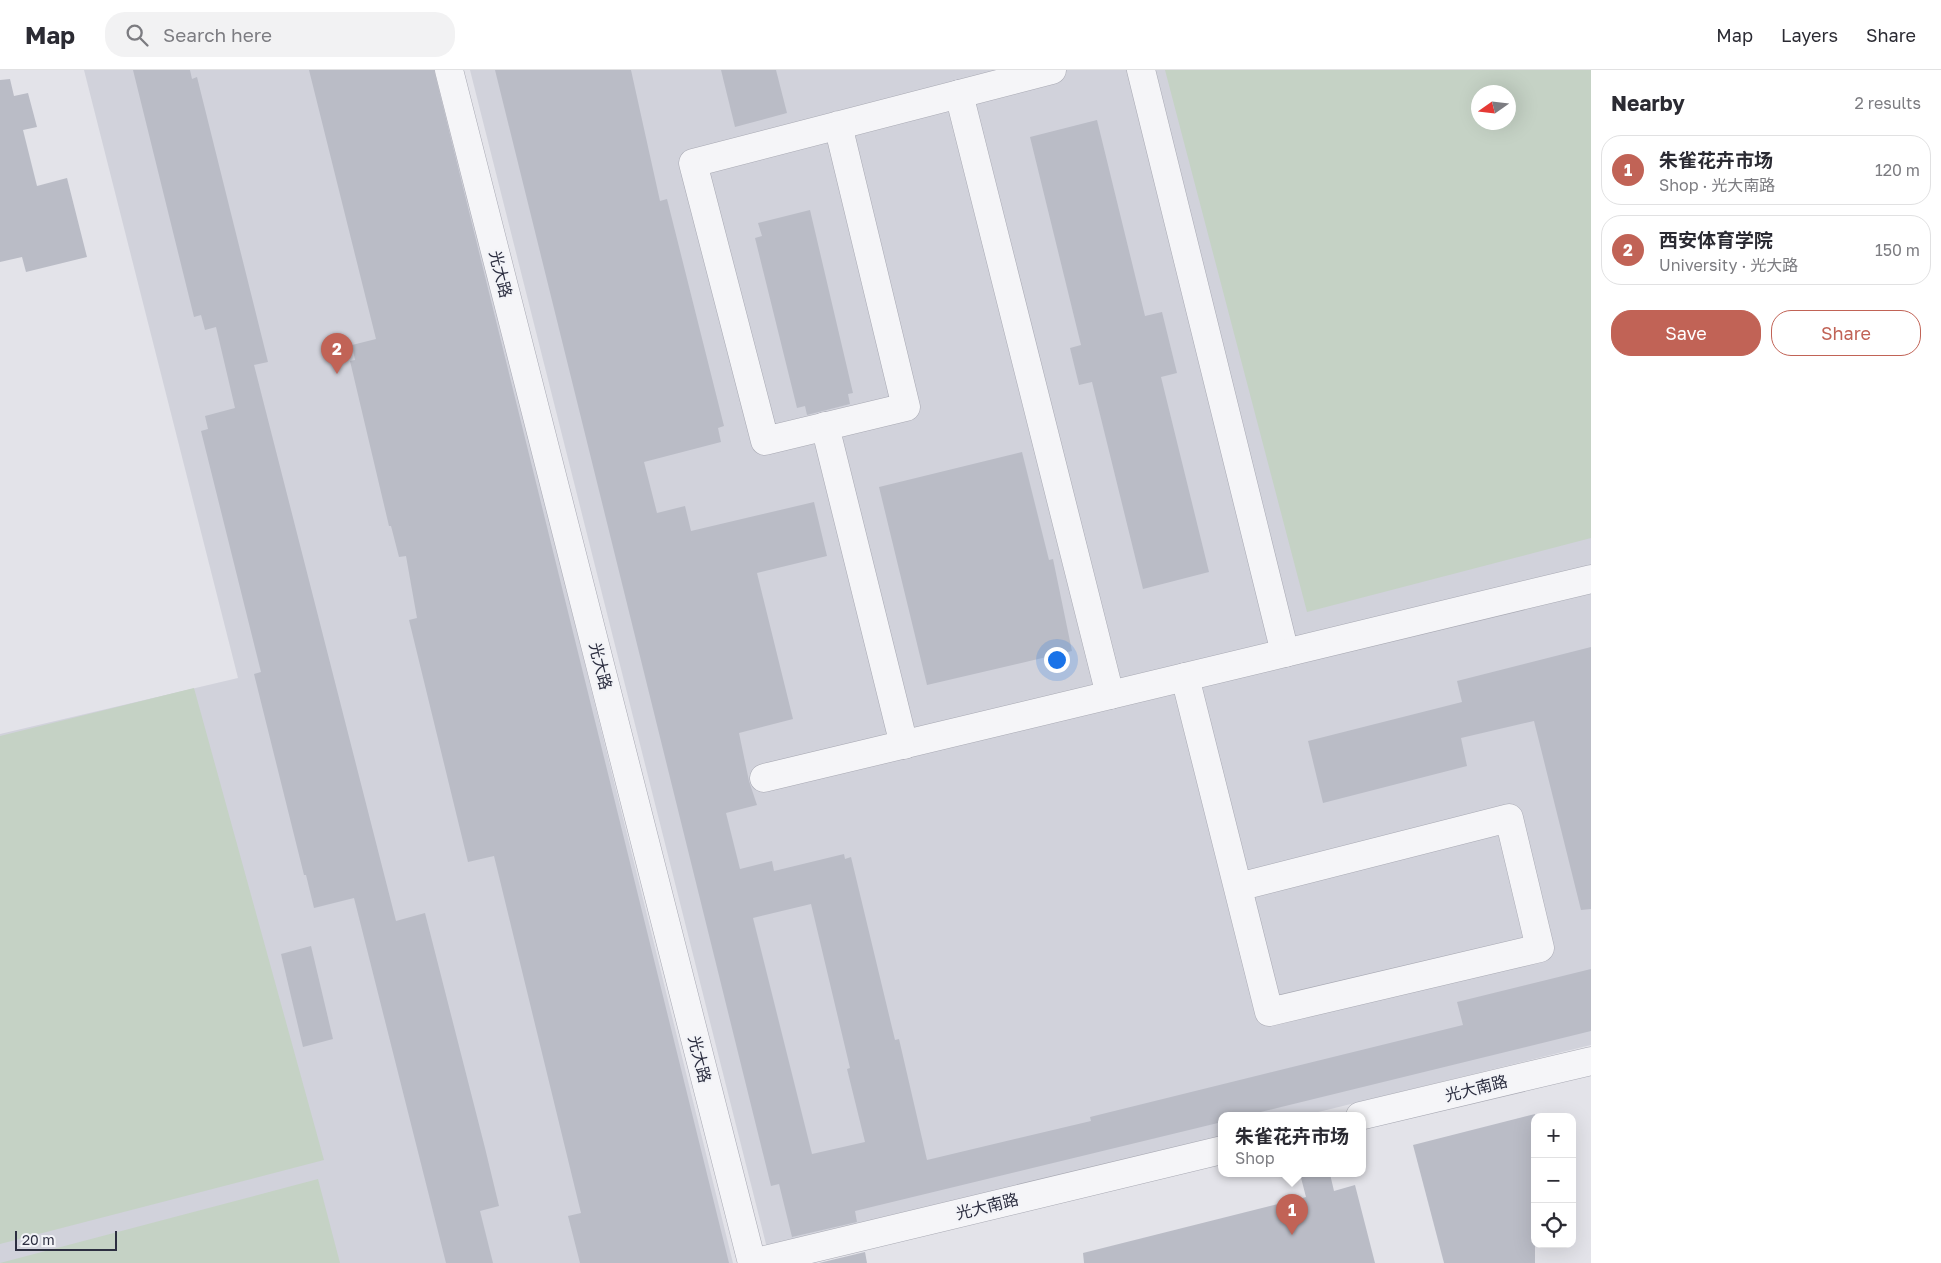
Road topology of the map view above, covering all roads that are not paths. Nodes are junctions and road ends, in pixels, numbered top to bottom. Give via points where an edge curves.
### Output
1 (450, 70) edge
2 (1052, 70) edge
3 (1141, 70) edge
4 (959, 94) junction
5 (838, 125) junction
6 (825, 426) junction
7 (1591, 579) edge
8 (1285, 653) junction
9 (1185, 677) junction
10 (1110, 695) junction
11 (904, 745) junction
12 (764, 778) dead end
13 (1238, 887) junction
14 (1591, 1061) edge
15 (1366, 1115) edge
16 (1218, 1151) edge
17 (752, 1263) edge

1 - 17 street, 光大路
2 - 4 street
3 - 8 street
4 - 5 street
4 - 10 street
5 - 6 street via 906,407
5 - 6 street via 693,163 765,441
6 - 11 street
7 - 8 street
8 - 9 street
9 - 10 street
9 - 13 street
10 - 11 street
11 - 12 street
13 - 13 street via 1269,1012 1540,948 1508,818
14 - 15 street, 光大南路
16 - 17 street, 光大南路

